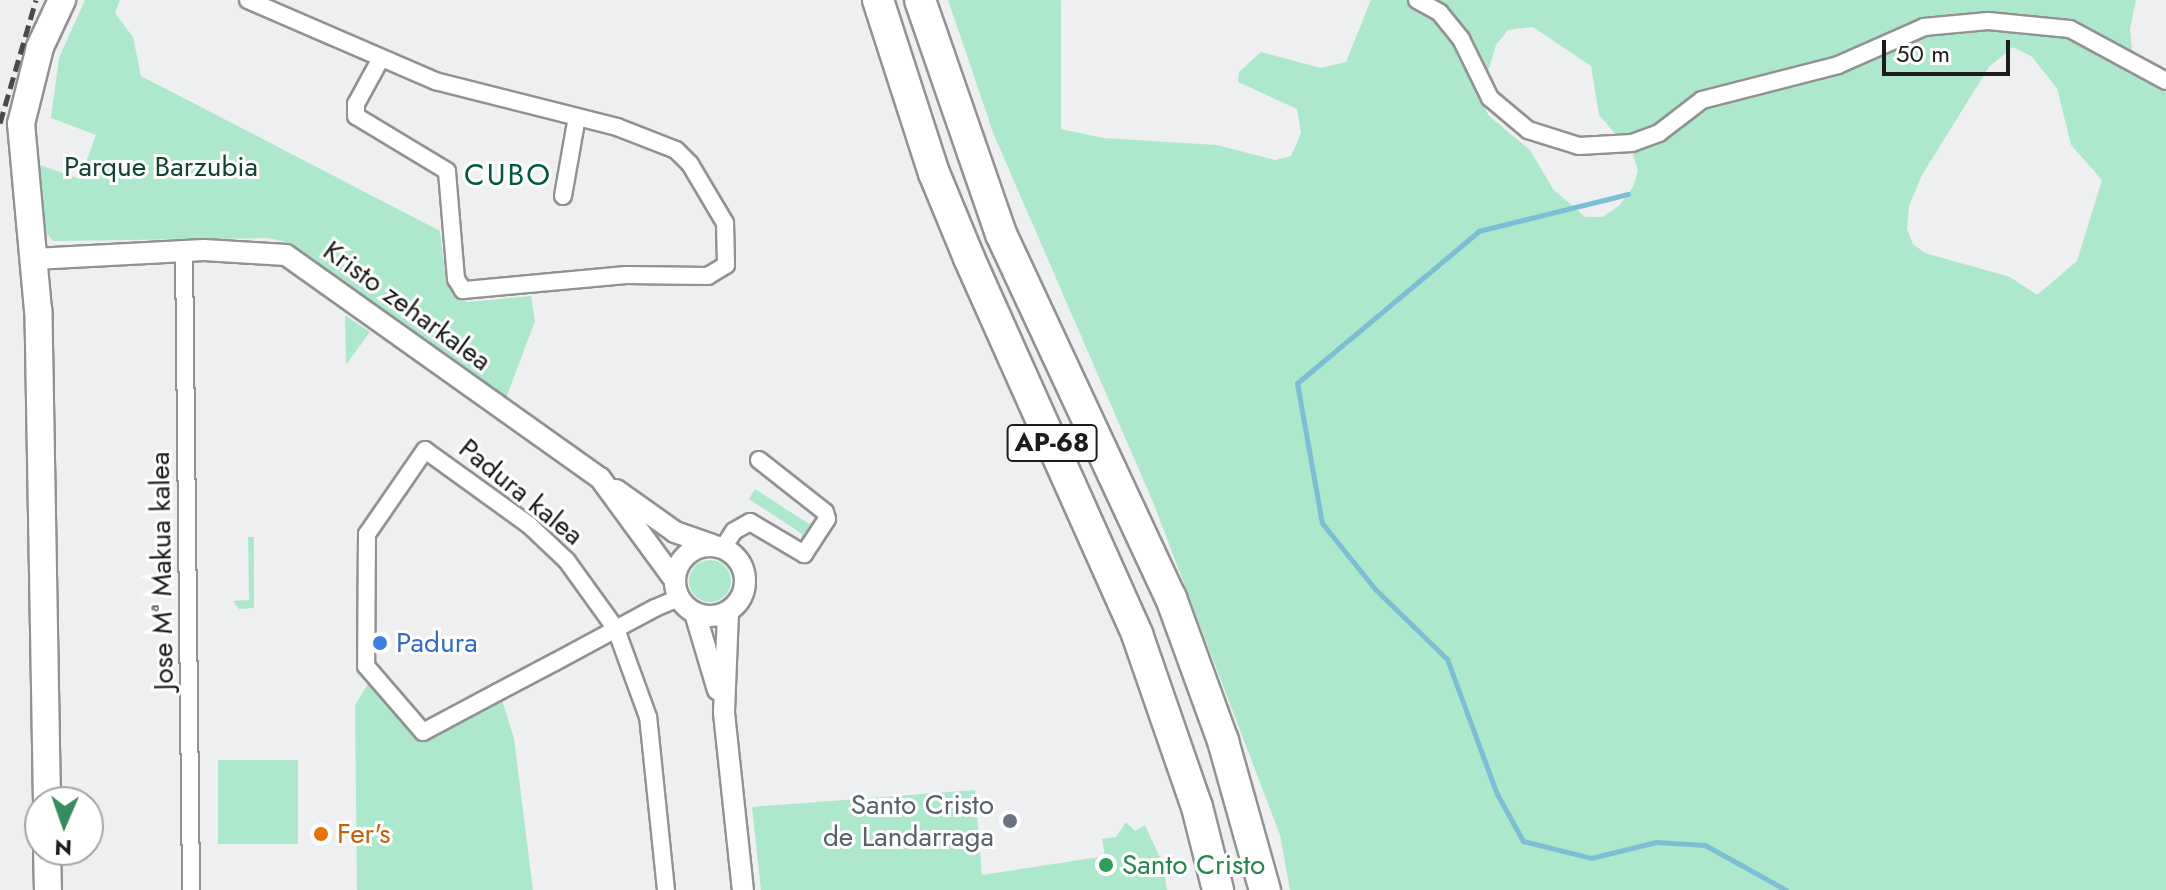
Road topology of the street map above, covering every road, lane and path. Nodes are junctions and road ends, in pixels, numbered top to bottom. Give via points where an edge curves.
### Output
1 (62, 0) edge
2 (878, 0) edge
3 (920, 0) edge
4 (1417, 0) edge
5 (257, 2) edge
6 (380, 60) junction
7 (2166, 81) edge
8 (577, 117) junction
9 (563, 196) dead end
10 (184, 251) junction
11 (34, 259) junction
12 (759, 460) dead end
13 (600, 478) junction
14 (718, 547) junction
15 (676, 588) junction
16 (728, 612) junction
17 (695, 613) junction
18 (616, 629) junction
19 (724, 713) junction
20 (47, 786) edge
21 (47, 866) edge
22 (48, 890) edge
23 (191, 890) edge
24 (666, 890) edge
25 (743, 890) edge
26 (1218, 890) edge
27 (1265, 890) edge

1 - 11 main road via 40,47 21,124
2 - 26 highway, AP-68 via 934,173 1137,634 1197,807
3 - 27 highway, AP-68 via 1001,234 1171,598 1223,741
4 - 7 street via 1440,13 1461,39 1490,98 1545,138 1579,146 1632,143 1659,133 1702,100 1838,65 1924,27 2035,22 2070,29
5 - 6 street
6 - 8 street via 480,95
6 - 8 street via 356,104 356,116 447,171 456,279 463,290 626,275 708,276 726,265 725,223 690,164 665,146
8 - 9 street
10 - 11 street, Kristo zeharkalea
10 - 13 street, Kristo zeharkalea via 286,255
10 - 23 street, Jose Mª Makua kalea
11 - 20 main road via 46,535
12 - 14 street via 827,519 804,554 750,522 743,522
13 - 14 street via 675,532
13 - 15 street, Kristo zeharkalea
14 - 15 street via 686,554
14 - 16 street via 733,554 745,575 743,594
15 - 17 street
15 - 18 street, Padura kalea
16 - 17 street
16 - 19 street
17 - 19 street
18 - 18 street, Padura kalea via 594,593 558,552 425,450 367,534 366,666 423,732
18 - 24 street, Padura kalea via 648,717
19 - 25 street
21 - 22 main road

